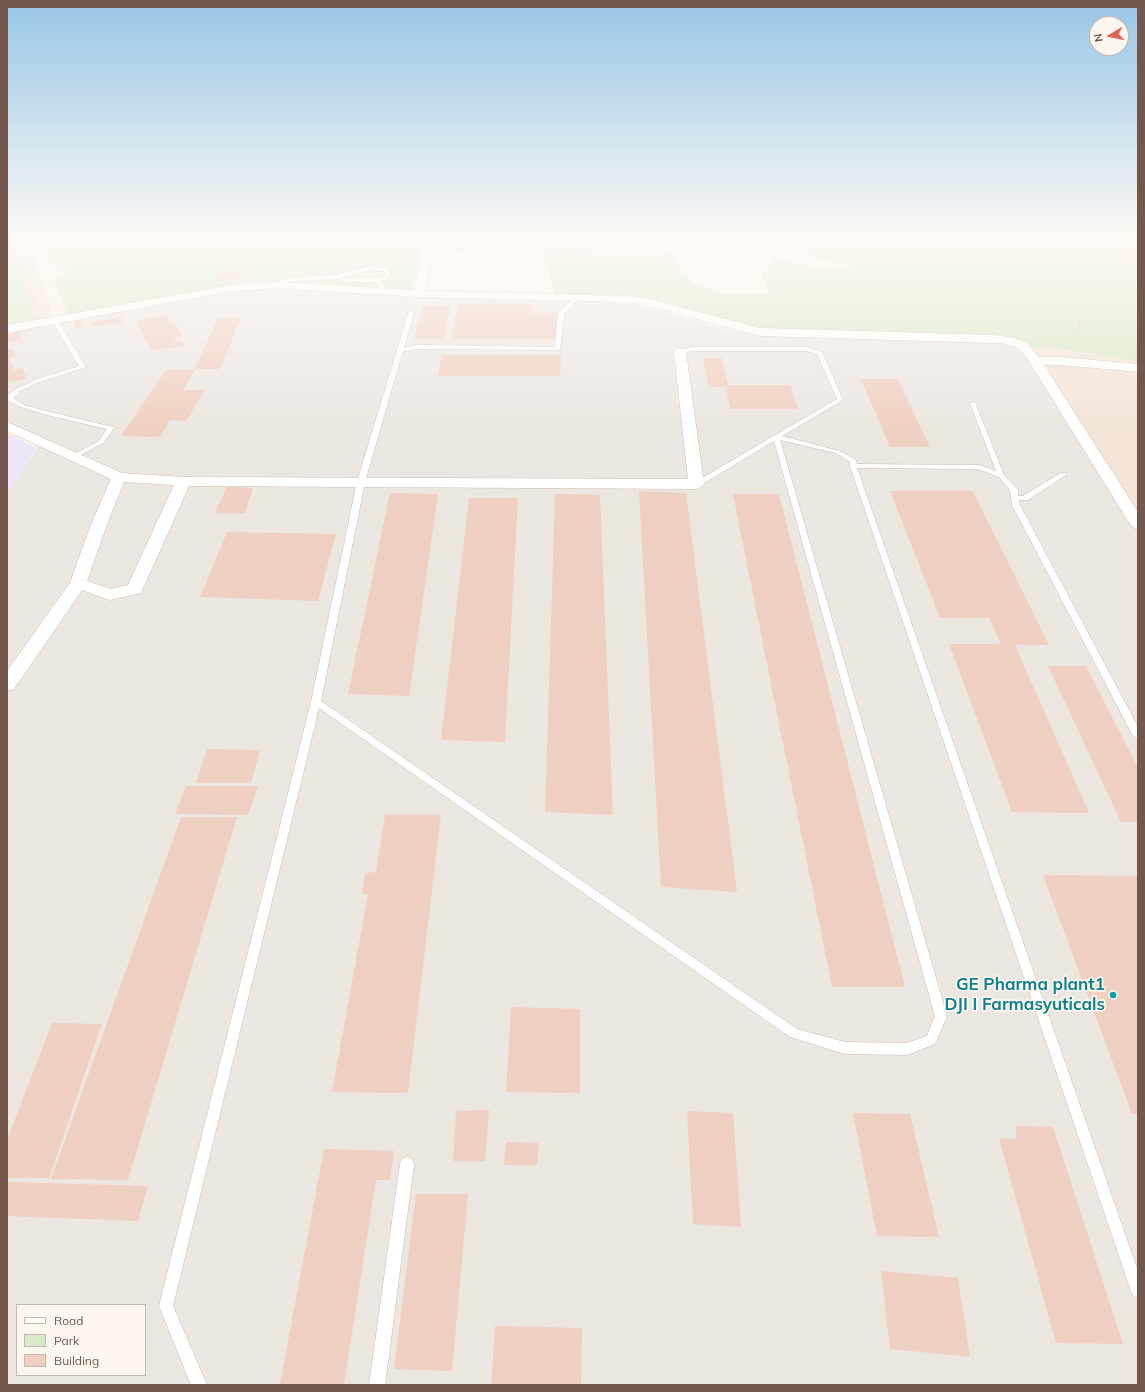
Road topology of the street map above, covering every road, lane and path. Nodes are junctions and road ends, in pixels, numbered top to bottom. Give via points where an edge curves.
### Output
1 (35, 303) edge
2 (152, 303) edge
3 (572, 303) edge
4 (650, 303) edge
5 (1081, 303) edge
6 (36, 312) dead end
7 (411, 313) dead end
8 (55, 321) junction
9 (7, 329) edge
10 (400, 350) junction
11 (680, 352) joint
12 (1035, 361) junction
13 (1061, 361) junction
14 (1138, 368) edge
15 (973, 403) dead end
16 (7, 426) edge
17 (776, 437) junction
18 (73, 457) junction
19 (853, 466) junction
20 (1063, 474) dead end
21 (1001, 476) junction
22 (119, 477) junction
23 (183, 481) junction
24 (361, 482) junction
25 (696, 484) junction
26 (1015, 498) junction
27 (1138, 524) edge
28 (78, 583) junction
29 (7, 685) edge
30 (316, 702) junction
31 (1138, 736) edge
32 (407, 1164) dead end
33 (1138, 1291) edge
34 (199, 1385) edge
35 (377, 1385) edge

1 - 6 path
2 - 8 street
3 - 10 lane via 561,314 558,350 419,347
4 - 12 street via 760,332 1010,341 1023,346
5 - 13 path via 1079,328
7 - 10 lane
8 - 9 street
8 - 18 lane via 83,367 37,380 9,398 22,406 111,428 101,442
10 - 24 lane
11 - 17 lane via 692,349 807,349 820,353 840,400
11 - 25 street
12 - 13 street
12 - 27 street
13 - 14 street
15 - 21 lane
16 - 18 street
17 - 19 lane via 838,452 854,461
17 - 25 lane
17 - 30 lane via 941,1016 931,1040 907,1049 845,1048 794,1033
18 - 22 street
19 - 21 lane via 979,467
19 - 33 lane
20 - 26 lane via 1024,498
21 - 26 lane via 1014,490
22 - 23 street
22 - 28 street
23 - 24 street
23 - 28 street via 135,589 110,595
24 - 25 street
24 - 30 lane
26 - 31 lane via 1016,505
28 - 29 street
30 - 34 lane via 166,1306
32 - 35 lane

